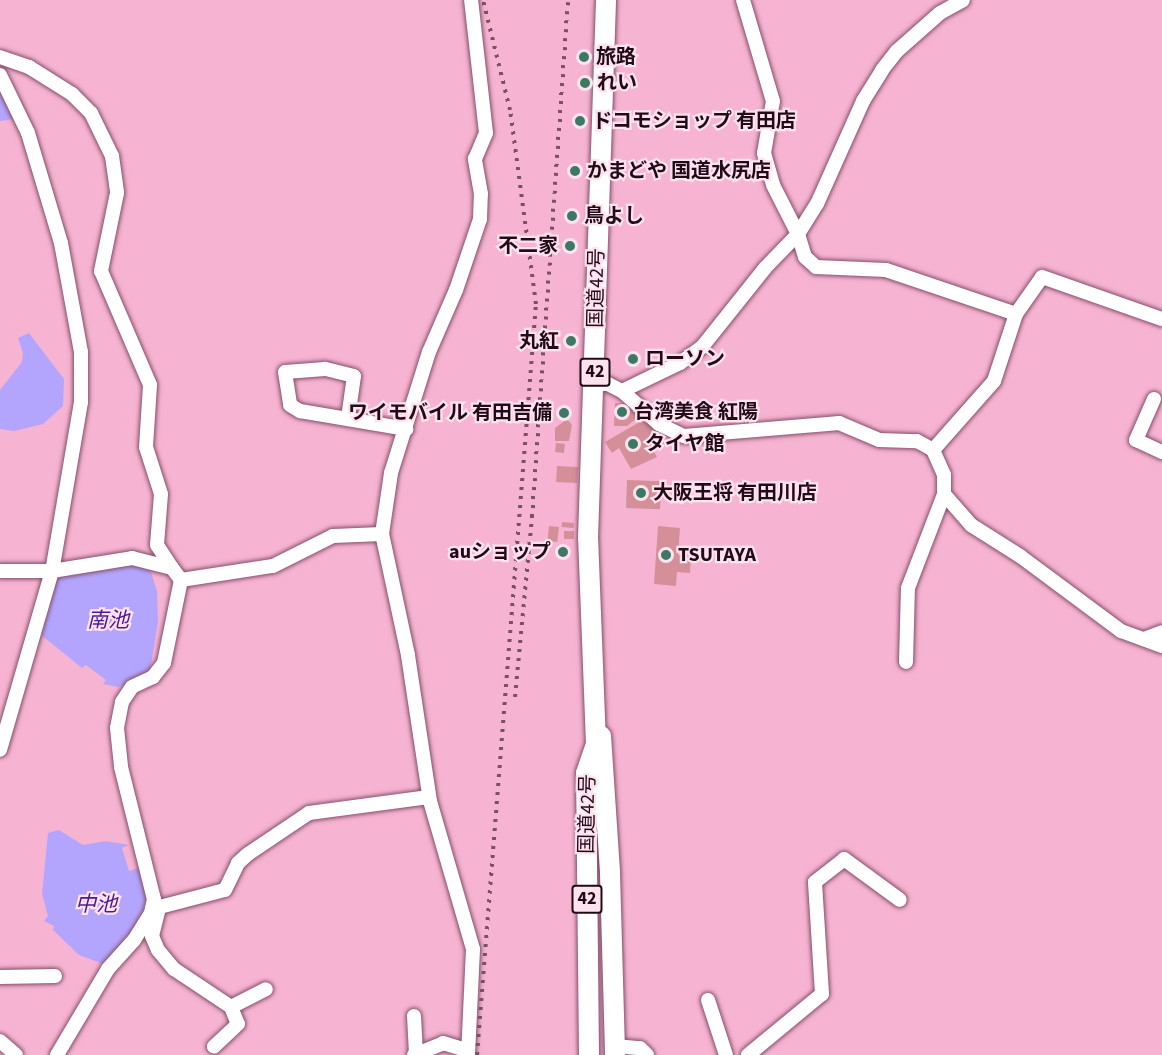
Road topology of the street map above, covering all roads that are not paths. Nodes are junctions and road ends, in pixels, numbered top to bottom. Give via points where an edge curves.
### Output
1 (471, 0) edge
2 (606, 0) edge
3 (743, 0) edge
4 (962, 0) edge
5 (0, 57) edge
6 (0, 75) edge
7 (798, 234) junction
8 (1016, 314) junction
9 (1162, 319) edge
10 (595, 384) junction
11 (622, 391) junction
12 (1154, 399) dead end
13 (348, 418) junction
14 (406, 429) junction
15 (933, 450) junction
16 (1162, 452) edge
17 (944, 494) junction
18 (382, 534) junction
19 (172, 568) junction
20 (0, 571) edge
21 (52, 571) junction
22 (181, 580) junction
23 (1162, 632) edge
24 (1144, 639) junction
25 (1162, 646) edge
26 (591, 647) junction
27 (906, 662) dead end
28 (0, 750) edge
29 (429, 797) junction
30 (900, 900) dead end
31 (155, 908) junction
32 (55, 976) dead end
33 (0, 977) edge
34 (266, 989) dead end
35 (708, 1000) dead end
36 (231, 1007) junction
37 (414, 1016) dead end
38 (0, 1041) edge
39 (214, 1046) dead end
40 (467, 1053) edge
41 (605, 1053) edge
42 (415, 1054) edge
43 (16, 1055) edge
44 (57, 1055) edge
45 (647, 1055) edge
46 (726, 1055) edge
47 (748, 1055) edge

1 - 14 street via 486,133 475,159 481,194 480,219 456,290 429,352
2 - 10 highway, 国道42号 / 42
3 - 7 street via 773,101 764,153 773,185
4 - 7 street via 940,13 897,51 882,70
5 - 19 street via 29,67 72,94 91,113 112,156 117,193 101,271 150,385 146,447 161,494 157,544
6 - 21 street via 28,133 49,198 81,351 81,402
7 - 8 street via 805,257 816,267 886,270
7 - 11 street via 702,347 680,363
8 - 9 street via 1042,277
8 - 15 street via 994,381
10 - 11 street via 608,384
10 - 26 highway, 国道42号 / 42 via 588,538
11 - 15 street via 659,424 684,436 839,423 879,440 917,441
12 - 16 street via 1136,440
13 - 13 street via 294,408 288,400 285,372 325,369 354,376
13 - 14 street
14 - 18 street via 391,473
15 - 17 street via 944,475
17 - 24 street via 971,525 1020,556 1089,610
17 - 27 street via 908,588
18 - 22 street via 333,536 273,566
18 - 29 street via 406,646
19 - 21 street via 132,558
19 - 22 street
20 - 21 street
21 - 28 street
22 - 31 street via 164,663 153,677 132,687 122,702 117,728 121,767
23 - 24 street
24 - 25 street
26 - 41 highway, 国道42号 / 42 via 604,759
26 - 41 highway, 国道42号 / 42 via 596,744 586,772
29 - 31 street via 309,813 238,863 225,890
29 - 40 street via 473,949
30 - 47 street via 844,859 815,882 822,993
31 - 36 street via 152,936 158,950 174,969
31 - 44 street via 108,969
32 - 33 street
34 - 36 street
35 - 46 street
36 - 39 street via 238,1024
37 - 42 street
38 - 43 street
40 - 42 street via 443,1043
41 - 45 street via 640,1048

